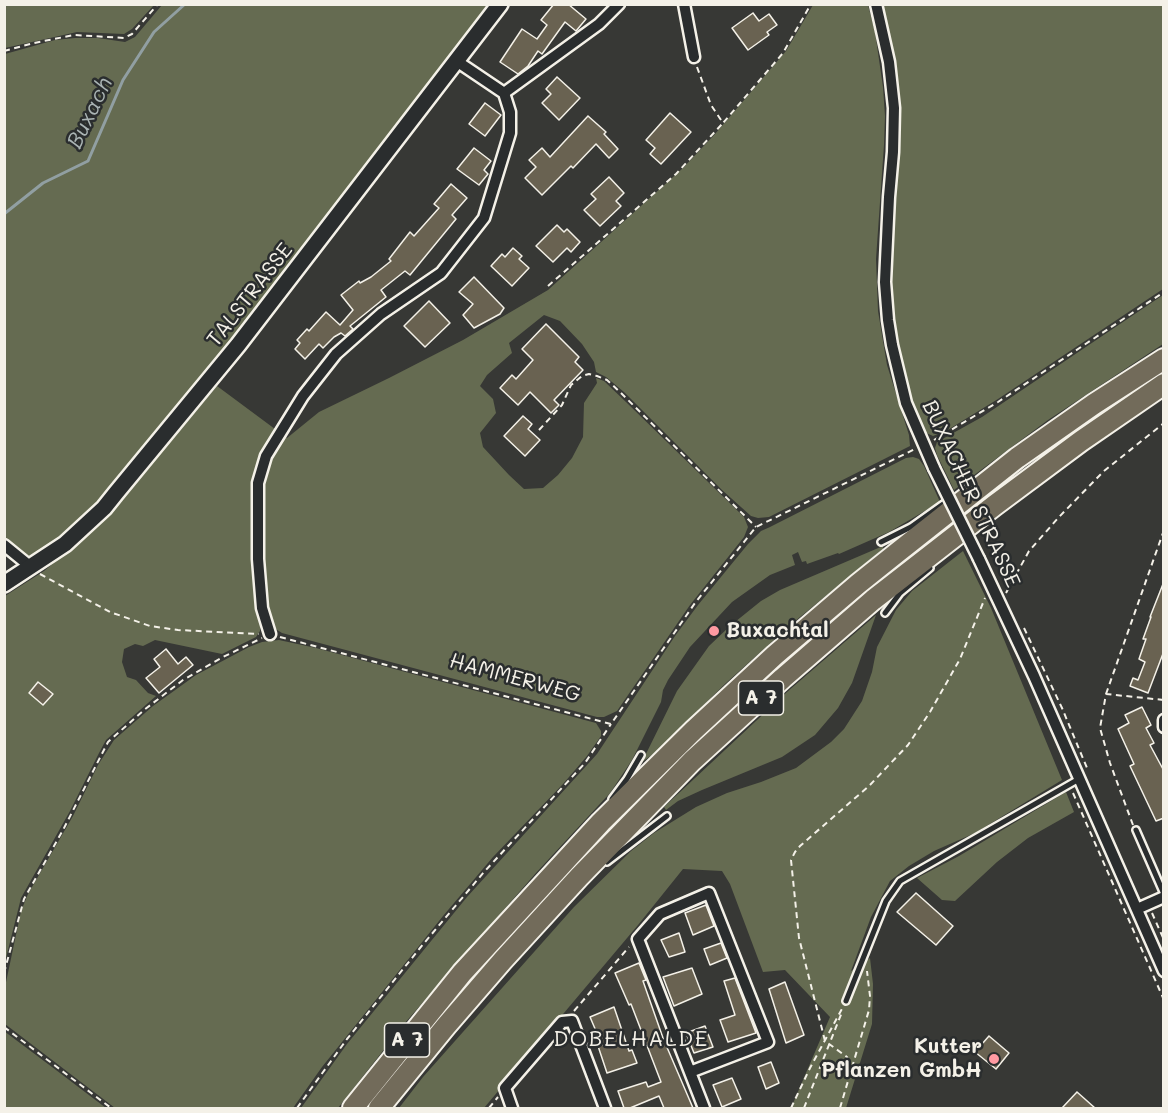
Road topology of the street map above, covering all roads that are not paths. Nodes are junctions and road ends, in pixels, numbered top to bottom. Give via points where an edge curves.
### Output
1 (500, 4) edge
2 (619, 4) edge
3 (684, 4) edge
4 (876, 4) edge
5 (694, 57) road end
6 (458, 62) junction
7 (504, 93) junction
8 (1164, 359) edge
9 (1164, 384) edge
10 (986, 484) junction
11 (881, 542) dead end
12 (4, 545) edge
13 (933, 565) dead end
14 (30, 567) junction
15 (4, 584) edge
16 (885, 613) dead end
17 (270, 634) road end
18 (1164, 720) edge
19 (1164, 727) edge
20 (641, 755) dead end
21 (1074, 781) junction
22 (668, 816) dead end
23 (601, 822) junction
24 (1136, 830) road end
25 (579, 877) junction
26 (1164, 896) edge
27 (1137, 909) junction
28 (1164, 970) edge
29 (846, 1001) road end
30 (690, 1072) junction
31 (353, 1108) edge
32 (379, 1108) edge
33 (513, 1108) edge
34 (605, 1108) edge
35 (704, 1108) edge

1 - 6 street, TALSTRASSE
2 - 7 street via 599,24
3 - 5 street
4 - 21 street, BUXACHER STRASSE, bridge via 888,52 894,108 885,282 892,345 906,402 1034,676
6 - 7 street
6 - 14 street, TALSTRASSE via 238,345 116,493 65,544
7 - 17 street via 510,112 510,133 484,218 441,273 381,314 336,354 303,396 266,456 258,483 258,541 262,608
8 - 10 highway, A 7 via 1017,458
9 - 25 highway, A 7 via 1081,441 873,600 692,761
10 - 11 lane via 958,494 911,527
10 - 23 highway, A 7 via 858,584 775,656
12 - 14 street
13 - 16 lane via 900,593
14 - 15 street, TALSTRASSE
18 - 19 street
20 - 23 lane via 605,807
21 - 27 street, BUXACHER STRASSE
21 - 29 lane via 900,881 886,901
22 - 25 lane via 600,867
23 - 31 highway, A 7 via 462,973
24 - 26 lane
25 - 32 highway, A 7 via 446,1026
26 - 27 street
27 - 28 street, BUXACHER STRASSE
30 - 30 street via 638,939 660,914 709,893 768,1042
30 - 35 street
33 - 34 street via 505,1088 562,1022 568,1021 572,1021

